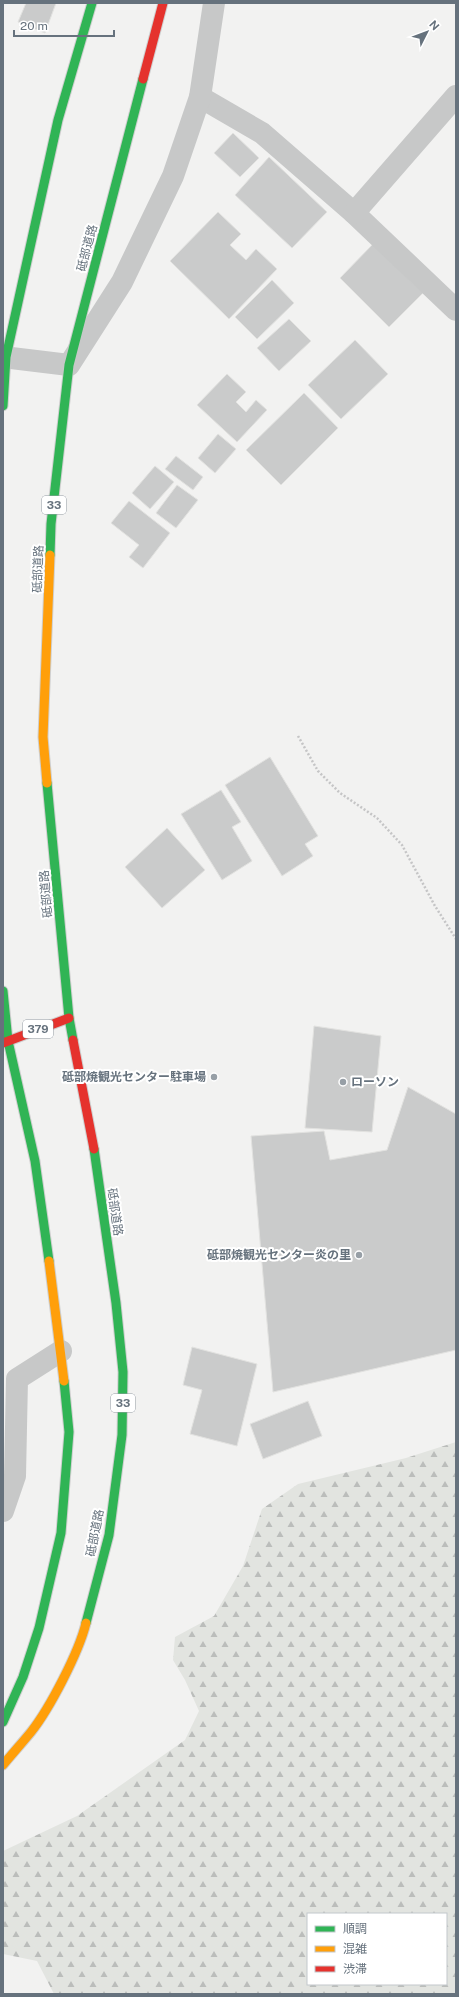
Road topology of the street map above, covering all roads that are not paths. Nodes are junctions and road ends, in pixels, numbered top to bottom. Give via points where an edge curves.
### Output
1 (92, 3) edge
2 (163, 3) edge
3 (214, 3) edge
4 (456, 96) edge
5 (200, 97) junction
6 (354, 213) junction
7 (456, 310) edge
8 (5, 357) edge
9 (69, 365) junction
10 (3, 406) edge
11 (3, 991) edge
12 (69, 1018) junction
13 (5, 1042) edge
14 (61, 1351) junction
15 (3, 1510) edge
16 (3, 1722) edge
17 (3, 1765) edge

1 - 8 highway via 58,120
2 - 9 highway, 砥部道路 / 33
3 - 5 street
4 - 6 street
5 - 6 street via 262,133
5 - 9 street via 173,176 122,282
6 - 7 street
8 - 9 street
8 - 10 highway
9 - 12 highway, 砥部道路 / 33 via 52,524 43,737
11 - 13 highway
12 - 13 highway, 379
12 - 17 highway, 砥部道路 / 33 via 96,1161 116,1303 123,1372 122,1435 109,1535 83,1635 57,1689 32,1731
13 - 14 highway via 35,1161
14 - 15 street via 17,1379 15,1476
14 - 16 highway via 69,1432 61,1533 39,1628 23,1677

